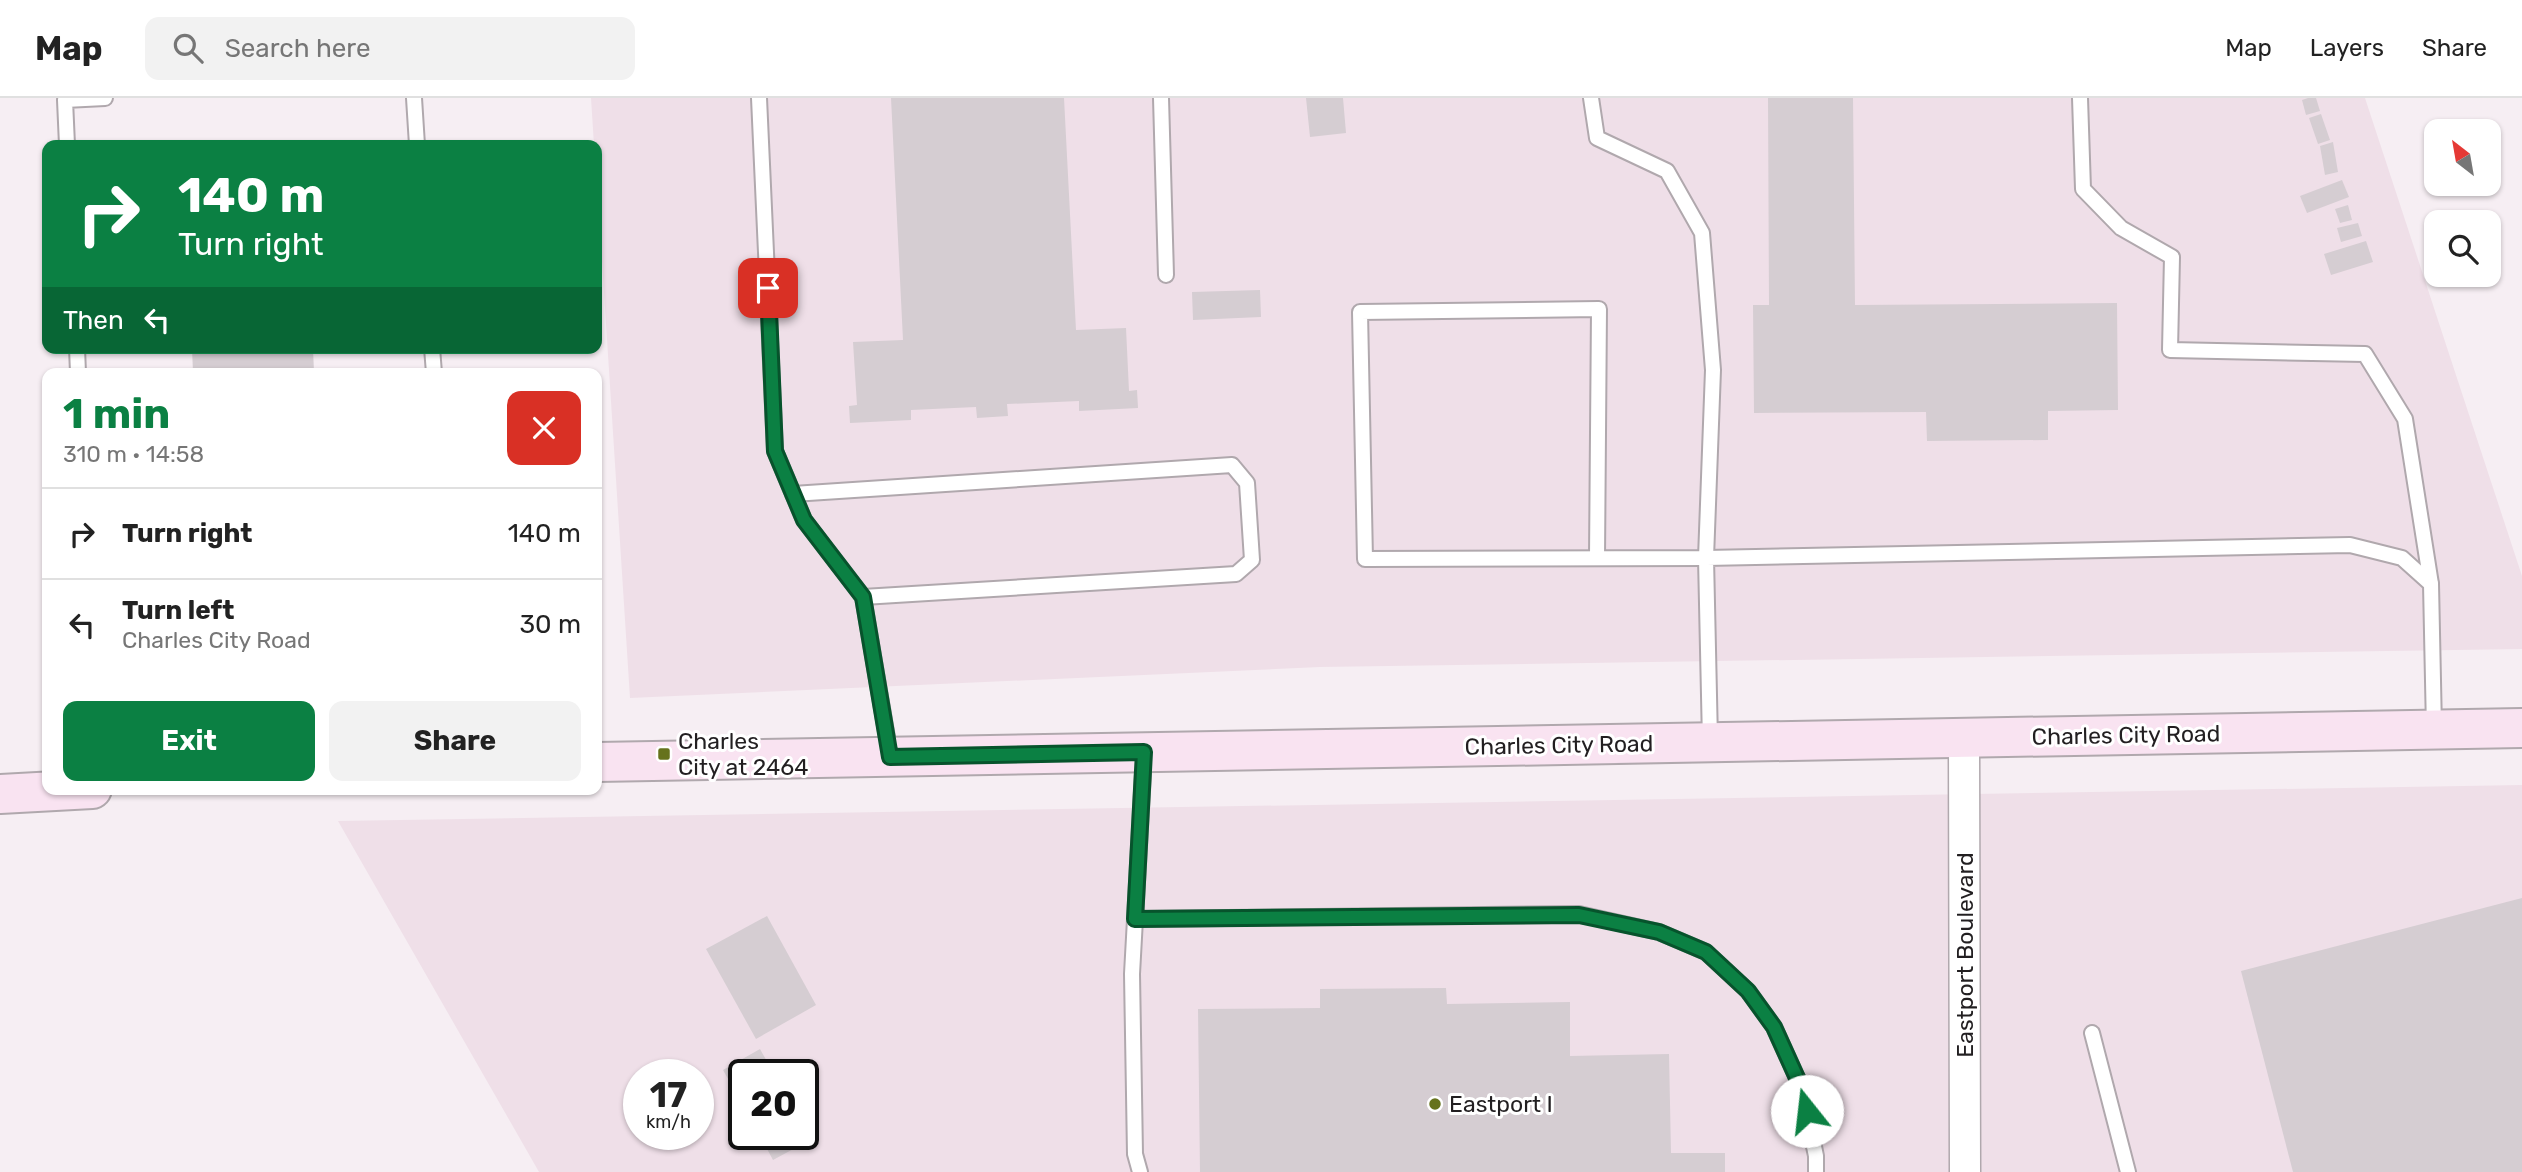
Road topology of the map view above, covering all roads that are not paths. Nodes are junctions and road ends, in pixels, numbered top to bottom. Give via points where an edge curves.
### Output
1 (105, 98) edge
2 (414, 98) edge
3 (759, 98) edge
4 (1161, 98) edge
5 (1591, 98) edge
6 (2080, 98) edge
7 (67, 140) edge
8 (417, 140) edge
9 (1166, 275) dead end
10 (793, 494) junction
11 (1597, 558) junction
12 (1706, 558) junction
13 (2431, 584) junction
14 (863, 597) junction
15 (2522, 728) edge
16 (2434, 730) junction
17 (1964, 738) junction
18 (1710, 743) junction
19 (1144, 752) junction
20 (890, 757) junction
21 (602, 762) edge
22 (42, 792) edge
23 (0, 794) edge
24 (1135, 919) junction
25 (2092, 1032) dead end
26 (1140, 1172) edge
27 (1816, 1172) edge
28 (1965, 1172) edge
29 (2128, 1172) edge

1 - 7 lane via 65,100
2 - 8 lane
3 - 10 lane via 775,451
4 - 9 lane
5 - 12 lane via 1597,138 1667,171 1702,233 1713,370
6 - 13 lane via 2083,189 2122,228 2172,257 2170,350 2365,354 2405,419
10 - 14 lane via 804,520
10 - 14 lane via 1231,465 1247,483 1252,560 1236,574
11 - 11 lane via 1365,559 1360,312 1600,310
11 - 12 lane
12 - 13 lane via 2350,545 2402,558
12 - 18 lane
13 - 16 lane
14 - 20 lane
15 - 16 main road, Charles City Road
16 - 17 main road, Charles City Road
17 - 18 main road, Charles City Road
17 - 28 street, Eastport Boulevard
18 - 19 main road, Charles City Road
19 - 20 main road, Charles City Road
19 - 24 lane
20 - 21 main road, Charles City Road
22 - 23 main road
24 - 26 lane via 1135,1154
24 - 27 lane via 1579,915 1659,932 1706,952 1748,991 1774,1027 1802,1089
25 - 29 lane

